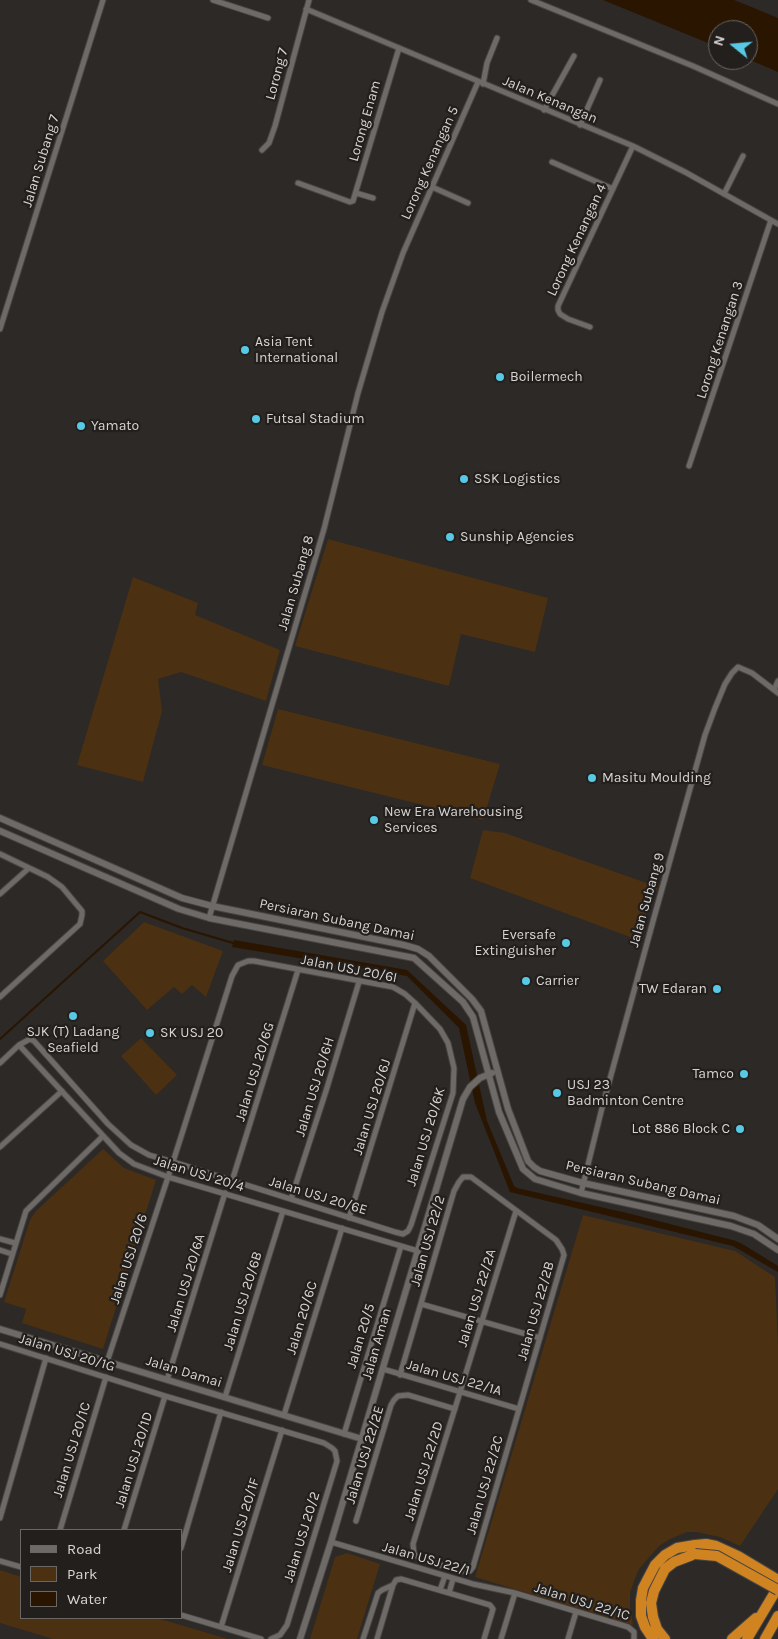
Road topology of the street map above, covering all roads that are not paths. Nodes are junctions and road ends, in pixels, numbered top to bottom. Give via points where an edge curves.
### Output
1 (103, 0) edge
2 (213, 0) edge
3 (309, 0) edge
4 (531, 0) edge
5 (306, 9) junction
6 (268, 18) dead end
7 (497, 38) dead end
8 (398, 48) junction
9 (574, 56) dead end
10 (600, 80) dead end
11 (481, 83) junction
12 (778, 104) edge
13 (544, 110) junction
14 (580, 125) junction
15 (633, 146) junction
16 (262, 150) dead end
17 (743, 156) dead end
18 (552, 162) dead end
19 (298, 184) dead end
20 (432, 187) junction
21 (613, 189) junction
22 (356, 193) junction
23 (724, 194) junction
24 (373, 198) dead end
25 (468, 203) dead end
26 (771, 220) junction
27 (778, 224) edge
28 (403, 253) joint
29 (590, 327) dead end
30 (0, 329) edge
31 (689, 466) dead end
32 (778, 681) edge
33 (776, 691) edge
34 (0, 818) edge
35 (0, 831) edge
36 (0, 854) edge
37 (29, 868) junction
38 (0, 894) edge
39 (212, 906) junction
40 (209, 918) junction
41 (235, 970) joint
42 (298, 970) junction
43 (359, 982) junction
44 (0, 997) edge
45 (415, 1003) junction
46 (444, 1035) joint
47 (19, 1045) junction
48 (0, 1063) edge
49 (498, 1072) junction
50 (487, 1074) junction
51 (62, 1091) junction
52 (104, 1136) junction
53 (0, 1147) edge
54 (173, 1162) junction
55 (168, 1177) junction
56 (232, 1181) junction
57 (583, 1183) junction
58 (581, 1192) junction
59 (225, 1193) junction
60 (291, 1199) junction
61 (283, 1211) junction
62 (516, 1211) junction
63 (350, 1218) junction
64 (342, 1228) junction
65 (395, 1232) joint
66 (778, 1238) edge
67 (0, 1239) edge
68 (15, 1244) junction
69 (401, 1246) junction
70 (0, 1250) edge
71 (778, 1250) edge
72 (418, 1251) junction
73 (12, 1254) junction
74 (0, 1294) edge
75 (421, 1304) junction
76 (482, 1322) junction
77 (0, 1329) edge
78 (540, 1338) junction
79 (0, 1344) edge
80 (46, 1358) junction
81 (107, 1362) junction
82 (383, 1370) junction
83 (400, 1375) junction
84 (106, 1377) junction
85 (167, 1380) junction
86 (460, 1392) junction
87 (166, 1396) junction
88 (225, 1397) junction
89 (455, 1409) junction
90 (519, 1409) junction
91 (221, 1412) junction
92 (284, 1415) junction
93 (282, 1430) junction
94 (344, 1434) junction
95 (362, 1439) junction
96 (329, 1445) joint
97 (0, 1518) edge
98 (356, 1521) dead end
99 (60, 1529) edge
100 (124, 1529) edge
101 (331, 1542) junction
102 (182, 1545) edge
103 (695, 1549) junction
104 (417, 1557) joint
105 (0, 1561) edge
106 (20, 1567) edge
107 (445, 1576) junction
108 (453, 1579) junction
109 (778, 1580) edge
110 (393, 1585) junction
111 (778, 1588) edge
112 (440, 1590) junction
113 (448, 1593) junction
114 (515, 1593) junction
115 (764, 1611) junction
116 (576, 1612) junction
117 (182, 1615) edge
118 (778, 1616) edge
119 (222, 1627) junction
120 (262, 1639) edge
121 (271, 1639) edge
122 (300, 1639) edge
123 (363, 1639) edge
124 (377, 1639) edge
125 (484, 1639) edge
126 (501, 1639) edge
127 (568, 1639) edge
128 (634, 1639) edge
129 (653, 1639) edge
130 (666, 1639) edge
131 (732, 1639) edge
132 (747, 1639) edge
133 (765, 1639) edge

1 - 30 street, Jalan Subang 7
2 - 6 street
3 - 5 street, Lorong 7
4 - 12 street
5 - 8 street, Jalan Kenangan
5 - 16 street, Lorong 7 via 275,126 269,143
7 - 11 street, Lorong Kenangan 5
8 - 11 street, Jalan Kenangan
8 - 22 street, Lorong Enam
9 - 13 street
10 - 14 street
11 - 13 street, Jalan Kenangan
11 - 20 street, Lorong Kenangan 5
13 - 14 street, Jalan Kenangan
14 - 15 street, Jalan Kenangan
15 - 21 street, Lorong Kenangan 4
15 - 23 street, Jalan Kenangan
17 - 23 street
18 - 21 street
19 - 22 street, Lorong Enam via 350,202
20 - 25 street
20 - 28 street, Lorong Kenangan 5
21 - 29 street, Lorong Kenangan 4 via 558,306 560,314
22 - 24 street
23 - 26 street, Jalan Kenangan
26 - 27 street, Jalan Kenangan
26 - 31 street, Lorong Kenangan 3
28 - 39 street, Jalan Subang 8 via 365,370 321,538
32 - 33 street
33 - 57 street, Jalan Subang 9 via 738,667 725,684 710,720
34 - 39 street, Persiaran Subang Damai via 160,889
35 - 40 street, Persiaran Subang Damai via 178,909
36 - 37 street
37 - 38 street
37 - 44 street via 62,887 82,910 82,920
39 - 40 street, Jalan Subang 8
39 - 49 street, Persiaran Subang Damai via 418,949 466,992 481,1011
40 - 50 street, Persiaran Subang Damai via 414,958 463,1002 473,1017
41 - 42 street, Jalan USJ 20/6I via 248,961
41 - 54 street, Jalan USJ 20/6
42 - 43 street, Jalan USJ 20/6I
42 - 56 street, Jalan USJ 20/6G
43 - 45 street, Jalan USJ 20/6I via 393,987
43 - 60 street, Jalan USJ 20/6H
45 - 46 street, Jalan USJ 20/6I
45 - 63 street, Jalan USJ 20/6J
46 - 65 street, Jalan USJ 20/6K via 454,1068 452,1093 411,1225 403,1234
47 - 48 street
47 - 51 street, Jalan USJ 20/4
47 - 54 street, Jalan USJ 20/6E via 27,1039 34,1041 131,1145 149,1155
49 - 50 street
49 - 57 street, Persiaran Subang Damai via 528,1161 540,1171
50 - 58 street, Persiaran Subang Damai via 523,1169 535,1179
50 - 72 street, Jalan Aman via 466,1093
51 - 52 street, Jalan USJ 20/4
51 - 53 street
52 - 55 street, Jalan USJ 20/4 via 126,1158
52 - 68 street via 30,1206
54 - 55 street, Jalan USJ 20/6
54 - 56 street, Jalan USJ 20/6E
55 - 59 street, Jalan USJ 20/4
55 - 81 street, Jalan USJ 20/6
56 - 60 street, Jalan USJ 20/6E
57 - 58 street, Jalan Subang 9
57 - 66 street, Persiaran Subang Damai via 734,1216 758,1225
58 - 71 street, Persiaran Subang Damai via 738,1228
59 - 61 street, Jalan USJ 20/4
59 - 85 street, Jalan USJ 20/6A
60 - 63 street, Jalan USJ 20/6E
61 - 64 street, Jalan USJ 20/4
61 - 88 street, Jalan USJ 20/6B
62 - 75 street, Jalan USJ 22/2 via 479,1182 463,1177 454,1191
62 - 76 street, Jalan USJ 22/2A
62 - 78 street, Jalan USJ 22/2B via 556,1240 564,1255
63 - 65 street, Jalan USJ 20/6E
64 - 69 street, Jalan USJ 20/4
64 - 92 street, Jalan 20/6C
67 - 68 street
68 - 73 street
69 - 72 street, Jalan USJ 20/4
69 - 94 street, Jalan 20/5
70 - 73 street
72 - 82 street, Jalan Aman
73 - 74 street
75 - 76 street
75 - 83 street, Jalan USJ 22/2
76 - 78 street
76 - 86 street, Jalan USJ 22/2A
77 - 81 street, Jalan Damai
78 - 90 street, Jalan USJ 22/2B
79 - 80 street, Jalan USJ 20/1G
80 - 84 street, Jalan USJ 20/1G
80 - 97 street
81 - 85 street, Jalan Damai
82 - 83 street, Jalan USJ 22/1A
82 - 95 street, Jalan Aman
83 - 86 street, Jalan USJ 22/1A
84 - 87 street, Jalan USJ 20/1G
84 - 99 street, Jalan USJ 20/1C
85 - 88 street, Jalan Damai
86 - 89 street, Jalan USJ 22/2D
86 - 90 street, Jalan USJ 22/1A
87 - 91 street, Jalan USJ 20/1G
87 - 100 street, Jalan USJ 20/1D
88 - 92 street, Jalan Damai
89 - 98 street, Jalan USJ 22/2E via 408,1395 394,1400
89 - 104 street, Jalan USJ 22/2D via 413,1544
90 - 104 street, Jalan USJ 22/2C via 473,1567 470,1571 460,1571
91 - 93 street, Jalan USJ 20/1G
91 - 102 street
92 - 94 street, Jalan Damai
93 - 96 street, Jalan USJ 20/1G
93 - 119 street, Jalan USJ 20/1F
94 - 95 street, Jalan Damai
95 - 101 street, Jalan Aman
96 - 121 street, Jalan USJ 20/2 via 335,1451 336,1461 290,1616 284,1631
101 - 107 street, Jalan USJ 22/1
101 - 122 street, Jalan Aman
103 - 109 highway via 706,1544 726,1550
103 - 111 highway, bridge via 717,1556
103 - 129 highway via 677,1548 665,1555 655,1565 643,1588 641,1616
103 - 130 highway via 665,1569 654,1591 652,1617
105 - 106 street
107 - 108 street, Jalan USJ 22/1
107 - 112 street
108 - 113 street
108 - 114 street, Jalan USJ 22/1
110 - 112 street via 396,1580 401,1580
110 - 123 street via 378,1593
110 - 124 street
111 - 115 highway
112 - 113 street
113 - 125 street via 492,1606
114 - 116 street, Jalan USJ 22/1C
114 - 126 street
115 - 131 highway
115 - 132 highway
116 - 127 street
116 - 128 street, Jalan USJ 22/1C via 631,1628
117 - 119 street
118 - 133 highway
119 - 120 street

